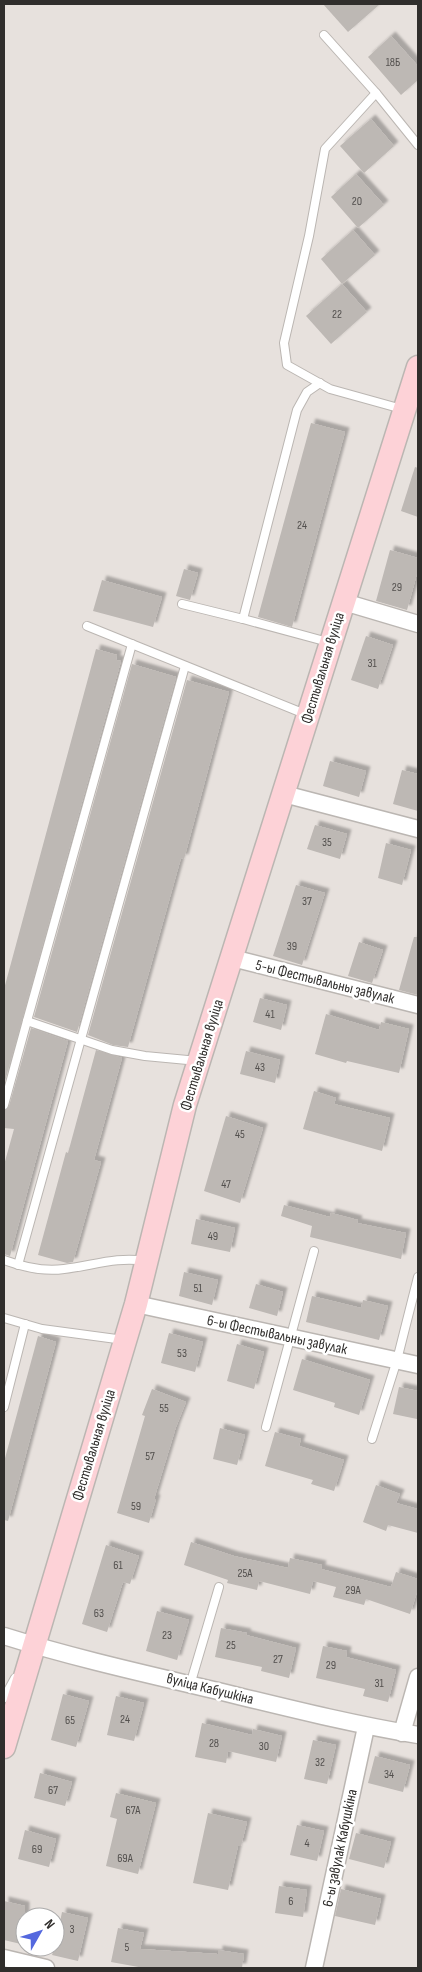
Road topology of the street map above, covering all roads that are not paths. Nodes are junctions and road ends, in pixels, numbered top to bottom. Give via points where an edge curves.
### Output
1 (324, 35) dead end
2 (376, 93) junction
3 (418, 145) edge
4 (418, 367) edge
5 (320, 383) junction
6 (404, 409) junction
7 (344, 602) junction
8 (182, 604) dead end
9 (243, 619) junction
10 (418, 624) edge
11 (87, 626) dead end
12 (331, 643) junction
13 (132, 644) junction
14 (185, 666) junction
15 (308, 715) junction
16 (284, 794) junction
17 (418, 829) edge
18 (232, 958) junction
19 (418, 1005) edge
20 (27, 1021) junction
21 (80, 1039) junction
22 (199, 1061) junction
23 (4, 1105) edge
24 (314, 1251) dead end
25 (4, 1260) edge
26 (147, 1262) junction
27 (18, 1265) junction
28 (418, 1277) edge
29 (136, 1304) junction
30 (4, 1318) edge
31 (25, 1324) junction
32 (292, 1338) junction
33 (126, 1340) junction
34 (397, 1360) junction
35 (418, 1365) edge
36 (4, 1406) edge
37 (266, 1427) dead end
38 (372, 1439) dead end
39 (219, 1586) dead end
40 (4, 1636) edge
41 (34, 1646) junction
42 (418, 1677) edge
43 (190, 1685) junction
44 (4, 1698) edge
45 (366, 1727) junction
46 (402, 1733) junction
47 (418, 1736) edge
48 (4, 1748) edge
49 (4, 1958) edge
50 (46, 1968) edge
51 (314, 1968) edge

1 - 2 lane
2 - 3 lane
2 - 5 lane via 325,149 284,343 287,365
4 - 6 street, Фестывальная вуліца
5 - 6 lane via 330,389
5 - 9 lane via 306,392 297,410
6 - 7 street, Фестывальная вуліца
7 - 10 street
7 - 12 street, Фестывальная вуліца
8 - 9 lane
9 - 12 lane
11 - 13 lane
12 - 15 street, Фестывальная вуліца
13 - 14 lane
13 - 20 lane
14 - 15 lane
14 - 21 lane
15 - 16 street, Фестывальная вуліца
16 - 17 street
16 - 18 street, Фестывальная вуліца
18 - 19 street, 5-ы Фестывальны завулак
18 - 22 street, Фестывальная вуліца
20 - 21 lane
20 - 23 lane
21 - 22 lane via 112,1050
21 - 27 lane
22 - 26 street, Фестывальная вуліца via 185,1105
24 - 32 lane
25 - 27 lane
26 - 27 lane via 127,1259 62,1270
26 - 29 street, Фестывальная вуліца
28 - 34 lane
29 - 32 street, 6-ы Фестывальны завулак
29 - 33 street, Фестывальная вуліца
30 - 31 lane
31 - 33 lane
31 - 36 lane
32 - 34 street, 6-ы Фестывальны завулак
32 - 37 lane
33 - 41 street, Фестывальная вуліца
34 - 35 street, 6-ы Фестывальны завулак
34 - 38 lane
39 - 43 lane
40 - 41 street, вуліца Кабушкіна
41 - 43 street, вуліца Кабушкіна
41 - 44 lane
41 - 48 street, Фестывальная вуліца
42 - 46 street
43 - 45 street, вуліца Кабушкіна
45 - 46 street, вуліца Кабушкіна
45 - 51 street, 6-ы завулак Кабушкіна
46 - 47 street, вуліца Кабушкіна
49 - 50 street

